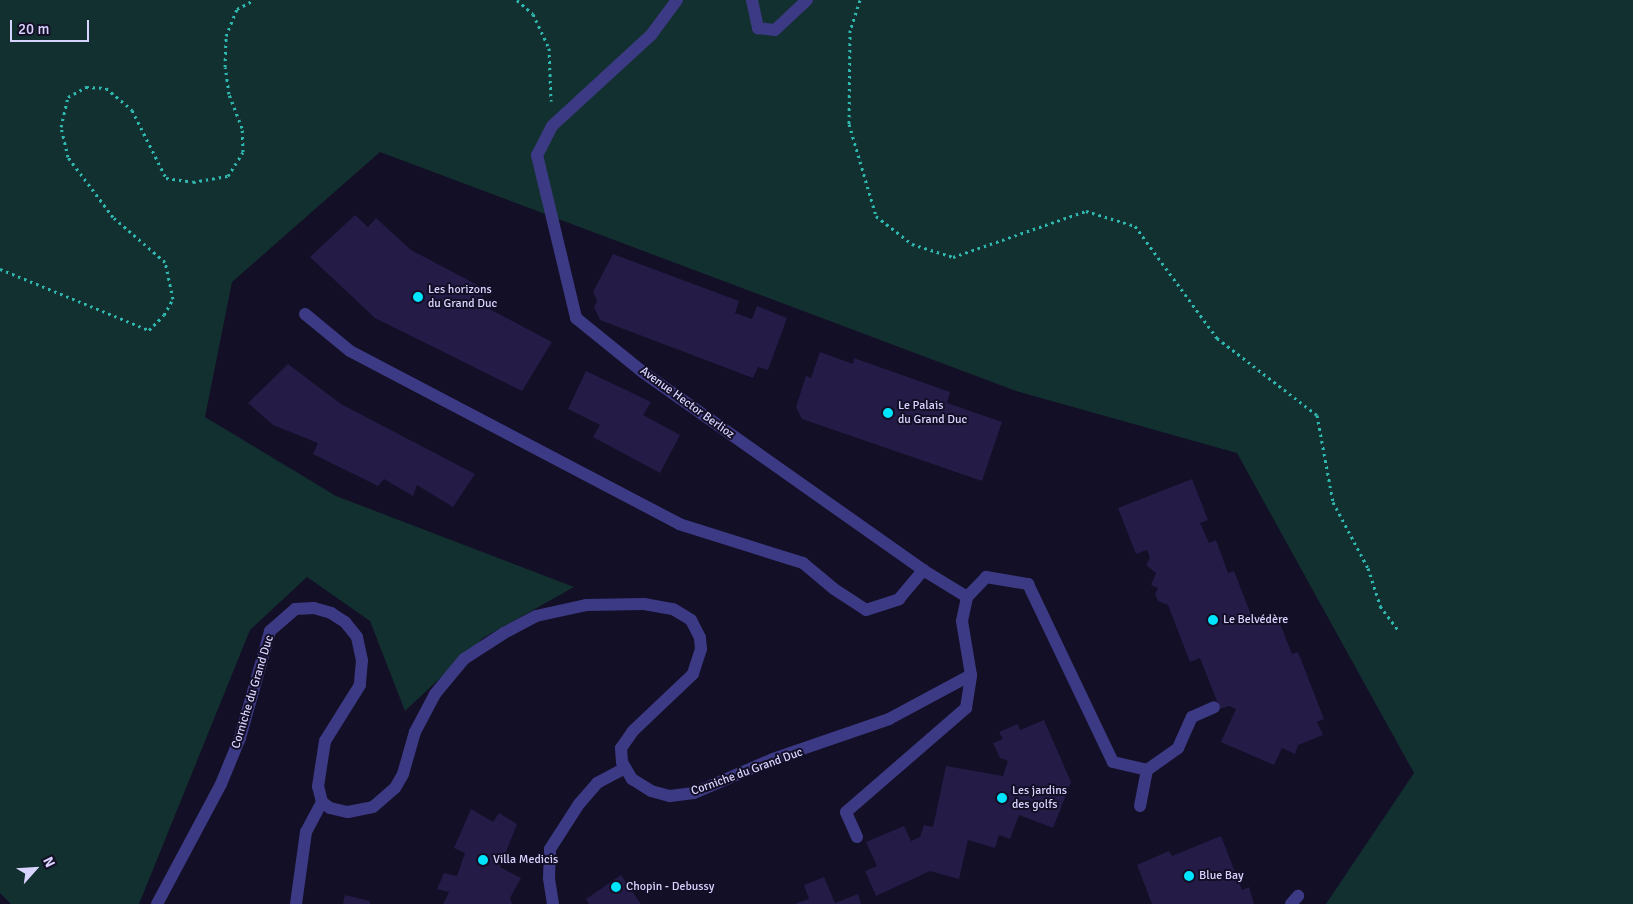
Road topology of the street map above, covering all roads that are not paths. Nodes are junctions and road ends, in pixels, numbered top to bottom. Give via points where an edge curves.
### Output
1 (677, 0) edge
2 (752, 0) edge
3 (807, 0) edge
4 (304, 314) dead end
5 (923, 570) junction
6 (966, 597) junction
7 (971, 676) junction
8 (1214, 707) dead end
9 (625, 768) junction
10 (1148, 770) junction
11 (322, 802) junction
12 (1140, 806) dead end
13 (857, 837) dead end
14 (157, 904) edge
15 (296, 904) edge
16 (553, 904) edge

1 - 5 street, Avenue Hector Berlioz via 651,35 552,126 537,155 576,318 644,373
2 - 3 street via 758,28 775,30
4 - 5 street via 350,352 367,361 679,524 803,564 866,610 899,599
5 - 6 street, Avenue Hector Berlioz
6 - 7 street via 962,621
6 - 10 street via 986,577 1028,584 1113,762
7 - 9 street, Corniche du Grand Duc via 889,718 694,793 670,796 651,791 632,779
7 - 13 street via 966,708 846,812
8 - 10 street via 1192,718 1178,748
9 - 11 street via 621,748 633,731 693,674 702,649 700,638 691,620 673,609 644,604 586,605 536,616 464,660 435,694 415,732 403,774 395,788 374,807 348,812 330,808
9 - 16 street via 598,783 579,804 550,849 549,878
10 - 12 street
11 - 14 street, Corniche du Grand Duc via 318,786 325,741 360,685 362,660 357,637 345,622 331,612 314,608 295,609 270,631 240,738 221,784
11 - 15 street via 306,832

